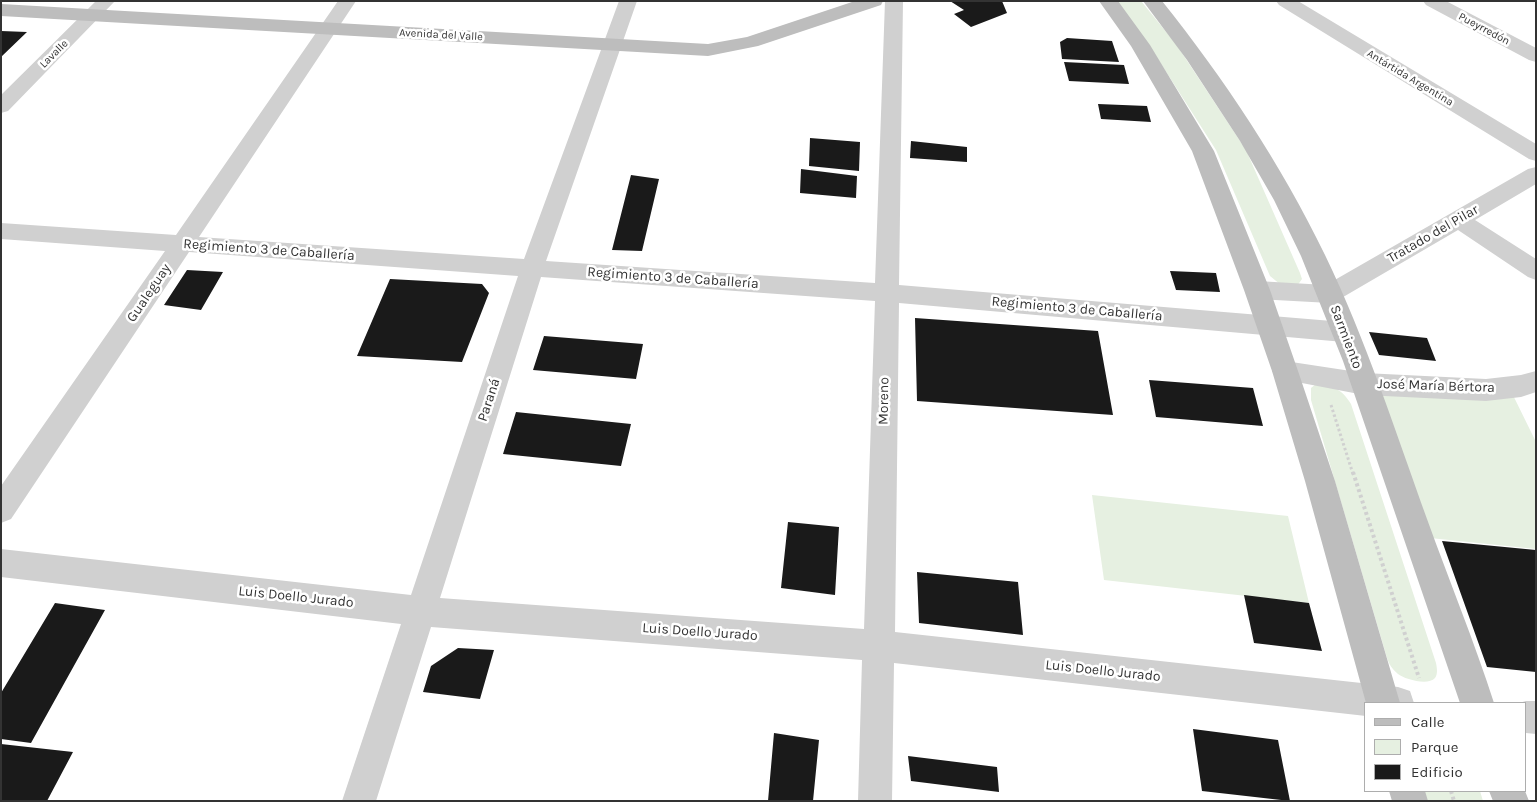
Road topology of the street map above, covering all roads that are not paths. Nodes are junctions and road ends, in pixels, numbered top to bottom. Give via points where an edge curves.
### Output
1 (347, 1) edge
2 (628, 1) edge
3 (874, 1) edge
4 (894, 1) edge
5 (1108, 1) edge
6 (1152, 1) edge
7 (1285, 1) edge
8 (1432, 1) edge
9 (1462, 1) edge
10 (99, 8) edge
11 (1, 10) edge
12 (1476, 25) junction
13 (328, 28) junction
14 (611, 45) junction
15 (1536, 56) edge
16 (1, 107) edge
17 (1536, 154) edge
18 (1536, 174) edge
19 (1458, 219) junction
20 (1, 231) edge
21 (182, 244) junction
22 (532, 268) junction
23 (1536, 271) edge
24 (1257, 290) junction
25 (886, 293) junction
26 (1330, 294) junction
27 (1270, 326) junction
28 (1344, 332) junction
29 (1285, 371) junction
30 (1536, 381) edge
31 (1364, 384) junction
32 (1, 510) edge
33 (1, 563) edge
34 (421, 611) junction
35 (878, 646) junction
36 (1379, 702) edge
37 (1388, 702) edge
38 (1477, 702) edge
39 (359, 801) edge
40 (875, 801) edge

1 - 13 street, Gualeguay
2 - 14 street, Paraná
3 - 14 main road, Avenida del Valle via 751,42 708,50
4 - 25 street, Moreno
5 - 24 main road via 1140,45 1203,151
6 - 26 main road, Sarmiento via 1186,43 1256,150 1301,231
7 - 17 street, Antártida Argentina
8 - 12 street, Pueyrredón
9 - 12 street
10 - 11 main road, Avenida del Valle
10 - 13 main road, Avenida del Valle
10 - 16 street, Lavalle
12 - 15 street, Pueyrredón
13 - 14 main road, Avenida del Valle
13 - 21 street, Gualeguay
14 - 22 street, Paraná
18 - 19 street, Tratado del Pilar
19 - 23 street
19 - 26 street, Tratado del Pilar
20 - 21 street, Regimiento 3 de Caballería
21 - 22 street, Regimiento 3 de Caballería
21 - 32 street, Gualeguay
22 - 25 street, Regimiento 3 de Caballería
22 - 34 street, Paraná
24 - 26 street
24 - 27 main road
25 - 27 street, Regimiento 3 de Caballería
25 - 35 street, Moreno
26 - 28 main road, Sarmiento
27 - 28 street, Regimiento 3 de Caballería
27 - 29 main road
28 - 31 main road, Sarmiento
29 - 31 street, José María Bértora
29 - 37 main road
30 - 31 street, José María Bértora via 1486,390
31 - 38 main road, Sarmiento
33 - 34 street, Luis Doello Jurado
34 - 35 street, Luis Doello Jurado
34 - 39 street, Paraná
35 - 36 street, Luis Doello Jurado
35 - 40 street, Moreno

